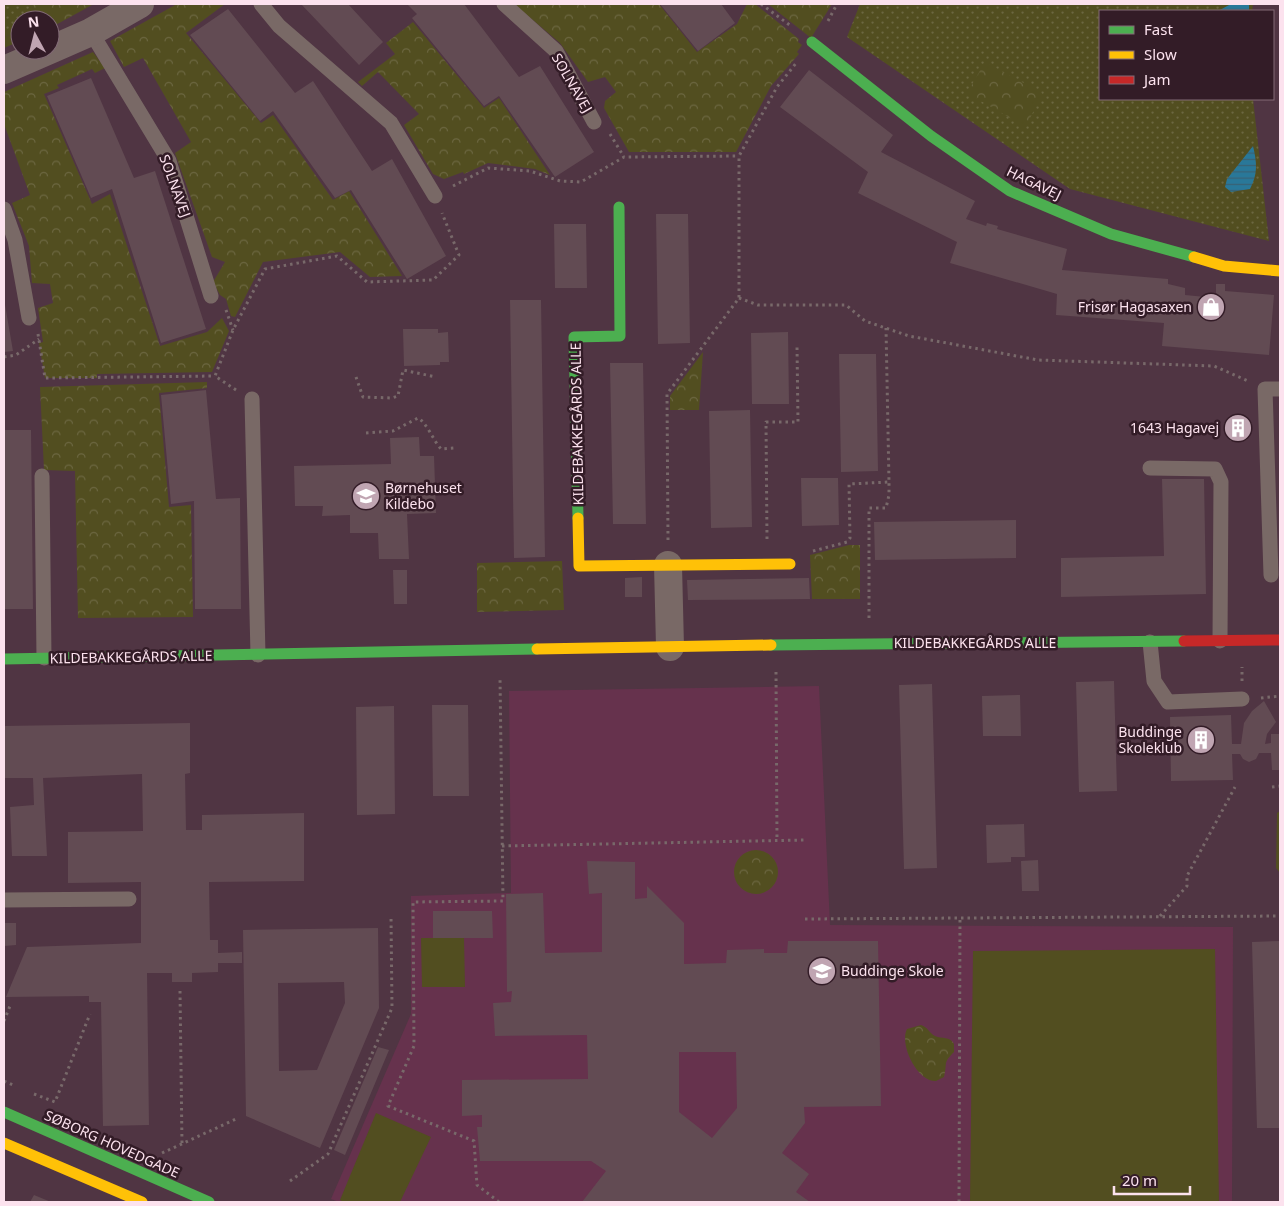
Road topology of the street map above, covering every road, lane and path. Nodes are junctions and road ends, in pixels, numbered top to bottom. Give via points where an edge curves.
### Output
1 (140, 4) edge
2 (261, 4) edge
3 (504, 4) edge
4 (761, 4) edge
5 (837, 4) edge
6 (91, 32) junction
7 (812, 42) junction
8 (60, 46) edge
9 (27, 60) edge
10 (4, 70) edge
11 (594, 122) joint
12 (739, 156) junction
13 (624, 157) junction
14 (435, 196) junction
15 (620, 207) dead end
16 (4, 209) edge
17 (1280, 271) edge
18 (211, 296) dead end
19 (739, 298) junction
20 (29, 318) joint
21 (886, 328) junction
22 (39, 339) junction
23 (797, 346) dead end
24 (4, 357) edge
25 (214, 376) junction
26 (356, 376) dead end
27 (436, 377) dead end
28 (1280, 388) edge
29 (1265, 389) junction
30 (252, 399) joint
31 (366, 433) dead end
32 (454, 448) dead end
33 (1150, 468) dead end
34 (42, 476) dead end
35 (889, 482) junction
36 (768, 564) junction
37 (790, 564) joint
38 (668, 565) junction
39 (1271, 575) dead end
40 (1280, 640) edge
41 (1150, 642) junction
42 (1220, 642) junction
43 (869, 644) junction
44 (670, 648) junction
45 (500, 651) junction
46 (258, 655) junction
47 (44, 658) junction
48 (4, 659) edge
49 (776, 684) dead end
50 (1242, 700) dead end
51 (1280, 786) edge
52 (1235, 787) dead end
53 (1272, 787) dead end
54 (804, 840) dead end
55 (777, 841) junction
56 (502, 846) junction
57 (129, 898) dead end
58 (4, 900) edge
59 (391, 916) dead end
60 (1160, 916) junction
61 (1280, 916) edge
62 (960, 917) junction
63 (804, 918) dead end
64 (180, 990) dead end
65 (10, 1006) dead end
66 (90, 1014) dead end
67 (4, 1021) edge
68 (4, 1081) edge
69 (21, 1088) dead end
70 (29, 1092) dead end
71 (4, 1112) edge
72 (236, 1119) dead end
73 (4, 1143) edge
74 (182, 1144) junction
75 (129, 1168) junction
76 (290, 1180) dead end
77 (142, 1202) edge
78 (209, 1202) edge
79 (499, 1202) edge
80 (959, 1202) edge

1 - 6 street
2 - 14 lane via 279,26 390,123
3 - 11 lane, SOLNAVEJ via 556,51
4 - 7 path
5 - 7 path
6 - 8 street
6 - 18 lane, SOLNAVEJ via 170,161
7 - 12 path via 777,87
7 - 17 street, HAGAVEJ via 931,136 1010,191 1110,234 1224,266
9 - 10 street
11 - 13 path via 608,129
12 - 13 path
12 - 19 path
13 - 14 path via 582,182 560,181 530,171 488,168
14 - 25 path via 459,255 433,280 367,282 337,256 266,269
15 - 38 street, KILDEBAKKEGÅRDS ALLE via 620,336 574,336 579,566
16 - 20 lane via 15,240
19 - 21 path via 758,305 846,305 865,321
19 - 38 path via 666,394
20 - 22 path via 37,327
21 - 29 path via 909,336 1038,360 1214,366
21 - 35 path
22 - 24 path via 16,355
22 - 25 path via 45,378
23 - 36 path via 798,422 766,422
25 - 30 path
26 - 27 path via 363,397 392,398 398,396 403,370
28 - 29 lane
29 - 39 lane
30 - 46 lane
31 - 32 path via 393,431 418,418 425,422 430,437 441,449
33 - 42 lane via 1215,468 1221,482
34 - 47 lane
35 - 37 path via 848,484 850,538 847,542 802,554 802,564
35 - 43 path via 886,508 869,508
36 - 37 street, KILDEBAKKEGÅRDS ALLE
36 - 38 street, KILDEBAKKEGÅRDS ALLE
38 - 44 street
40 - 42 street, KILDEBAKKEGÅRDS ALLE
41 - 42 street, KILDEBAKKEGÅRDS ALLE
41 - 43 street, KILDEBAKKEGÅRDS ALLE
41 - 50 lane via 1154,681 1168,702
43 - 44 street, KILDEBAKKEGÅRDS ALLE
44 - 45 street, KILDEBAKKEGÅRDS ALLE
45 - 46 street, KILDEBAKKEGÅRDS ALLE
45 - 56 path
46 - 47 street, KILDEBAKKEGÅRDS ALLE
47 - 48 street, KILDEBAKKEGÅRDS ALLE
49 - 55 path
51 - 53 path
52 - 60 path via 1187,876 1187,886
54 - 55 path
55 - 56 path
56 - 79 path via 503,901 413,902 414,1046 388,1106 474,1141 477,1185
57 - 58 lane
59 - 76 path via 392,1008 328,1154
60 - 61 path
60 - 62 path
62 - 63 path
62 - 80 path
64 - 74 path
65 - 67 path
66 - 70 path via 55,1102
68 - 69 path
71 - 75 street, SØBORG HOVEDGADE
72 - 74 path
73 - 77 street
74 - 75 path
75 - 78 street, SØBORG HOVEDGADE

